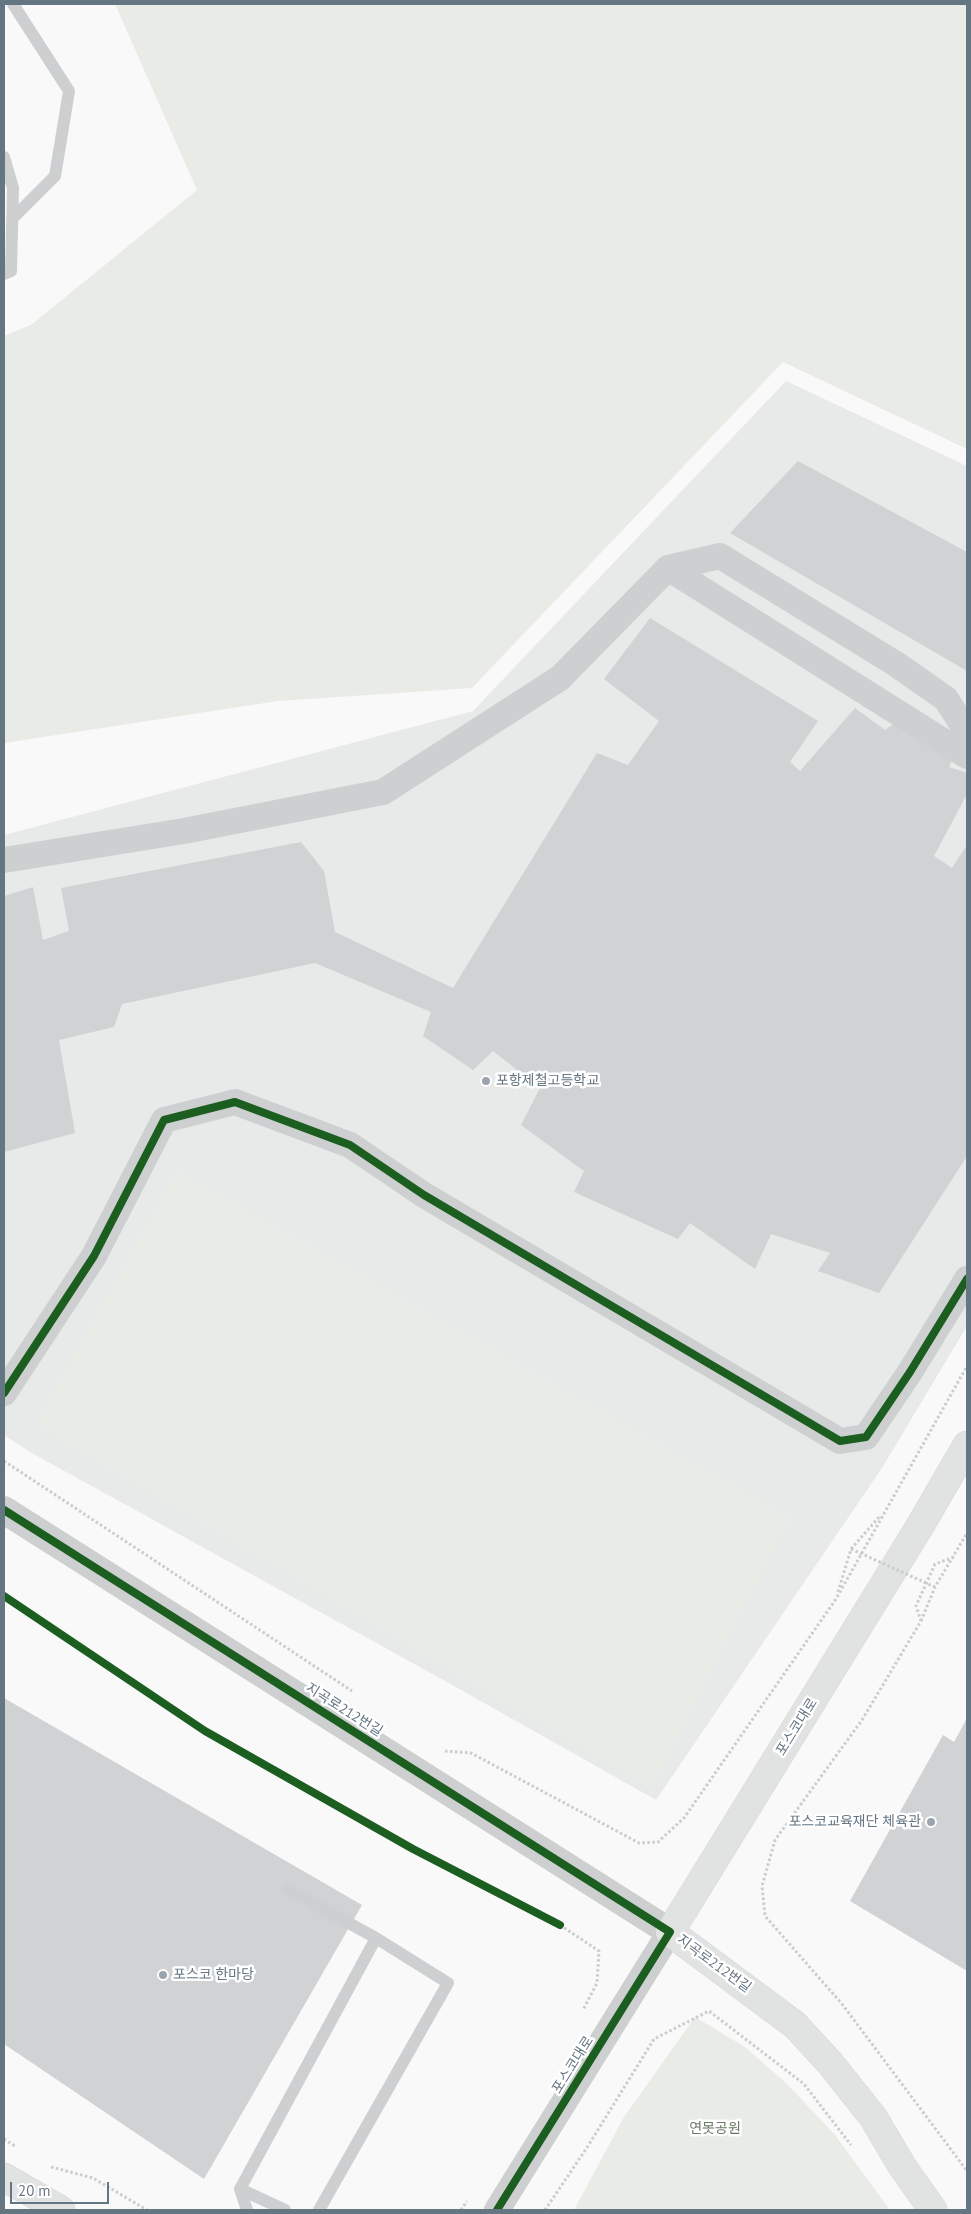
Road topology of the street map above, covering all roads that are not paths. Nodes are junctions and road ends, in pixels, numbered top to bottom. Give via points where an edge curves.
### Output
1 (13, 4) edge
2 (4, 157) edge
3 (12, 219) junction
4 (4, 274) edge
5 (668, 568) junction
6 (967, 732) edge
7 (967, 756) edge
8 (4, 860) edge
9 (967, 1279) edge
10 (4, 1393) edge
11 (967, 1445) edge
12 (4, 1510) edge
13 (288, 1889) dead end
14 (670, 1932) junction
15 (376, 1938) junction
16 (4, 2177) edge
17 (240, 2190) junction
18 (61, 2210) edge
19 (247, 2210) edge
20 (285, 2210) edge
21 (319, 2210) edge
22 (497, 2210) edge
23 (933, 2210) edge

1 - 3 lane via 68,91 55,176
2 - 3 lane via 13,188
3 - 4 lane via 11,271
5 - 6 street via 720,556 896,664 946,699
5 - 7 street
5 - 8 street via 560,678 383,792 184,831
9 - 10 street via 866,1437 840,1441 424,1196 350,1145 235,1102 164,1120 94,1256
11 - 14 main road, 포스코대로
12 - 14 street, 지곡로212번길
13 - 15 lane
14 - 22 street, 포스코대로
14 - 23 main road, 지곡로212번길 via 795,2025 873,2117
15 - 17 lane
15 - 21 lane via 448,1982
16 - 18 main road
17 - 19 lane
17 - 20 lane

